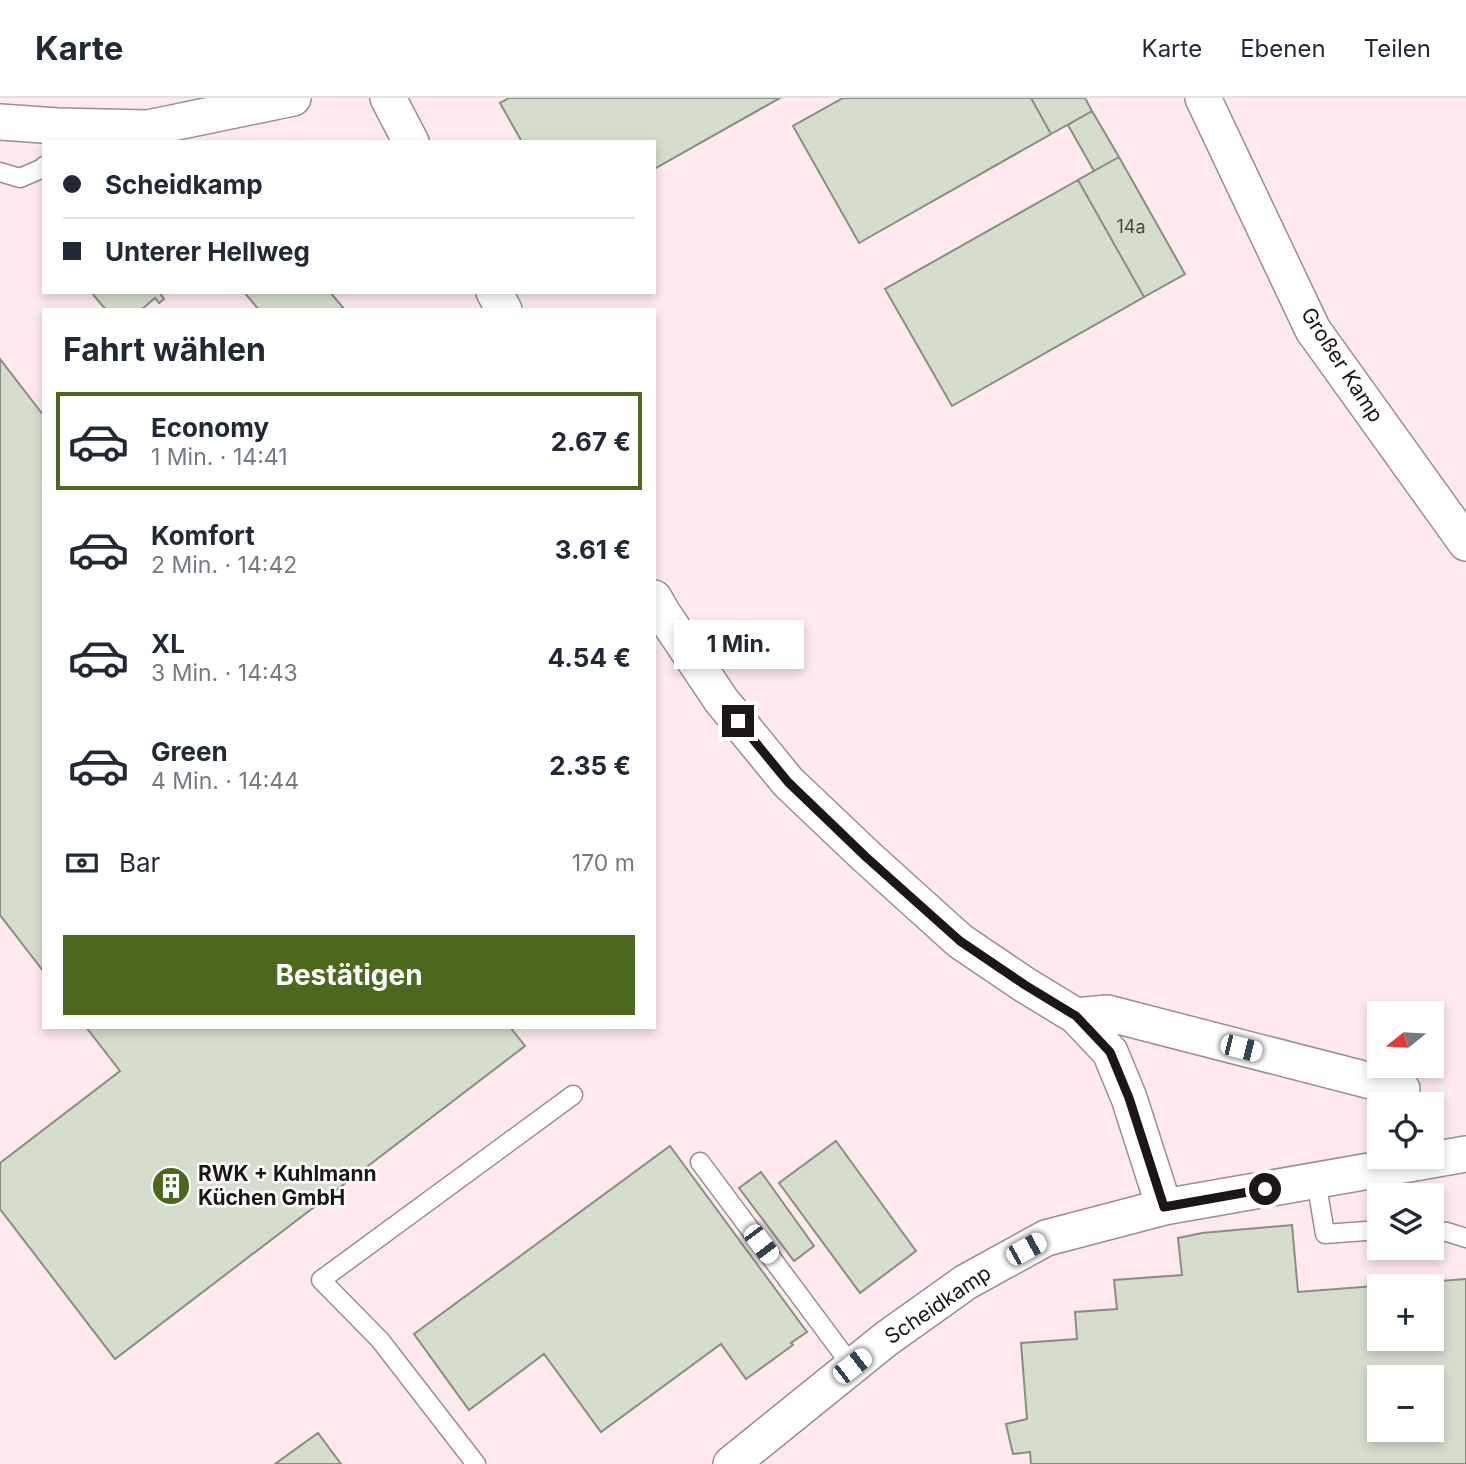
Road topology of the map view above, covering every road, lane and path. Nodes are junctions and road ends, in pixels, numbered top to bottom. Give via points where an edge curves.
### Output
1 (293, 98) edge
2 (388, 98) edge
3 (1203, 98) edge
4 (0, 122) edge
5 (55, 134) edge
6 (410, 140) edge
7 (42, 168) edge
8 (0, 172) edge
9 (1466, 543) edge
10 (656, 602) edge
11 (1076, 1016) junction
12 (1402, 1089) dead end
13 (573, 1095) dead end
14 (1466, 1154) edge
15 (700, 1162) dead end
16 (1316, 1180) junction
17 (1164, 1207) junction
18 (1367, 1231) edge
19 (1444, 1232) edge
20 (1466, 1238) edge
21 (852, 1366) junction
22 (476, 1464) edge
23 (732, 1464) edge

1 - 5 street via 148,128
2 - 6 street
3 - 9 street, Großer Kamp via 1313,330
4 - 5 street
7 - 8 lane via 20,178
10 - 11 street via 721,700 788,782 960,941
11 - 12 street via 1107,1013
11 - 17 street via 1110,1052
13 - 22 lane via 321,1280 380,1340
14 - 16 street, Scheidkamp
15 - 21 lane
16 - 17 street, Scheidkamp
16 - 18 lane via 1325,1234
17 - 21 street, Scheidkamp via 1046,1238 967,1282
19 - 20 lane
21 - 23 street, Scheidkamp

